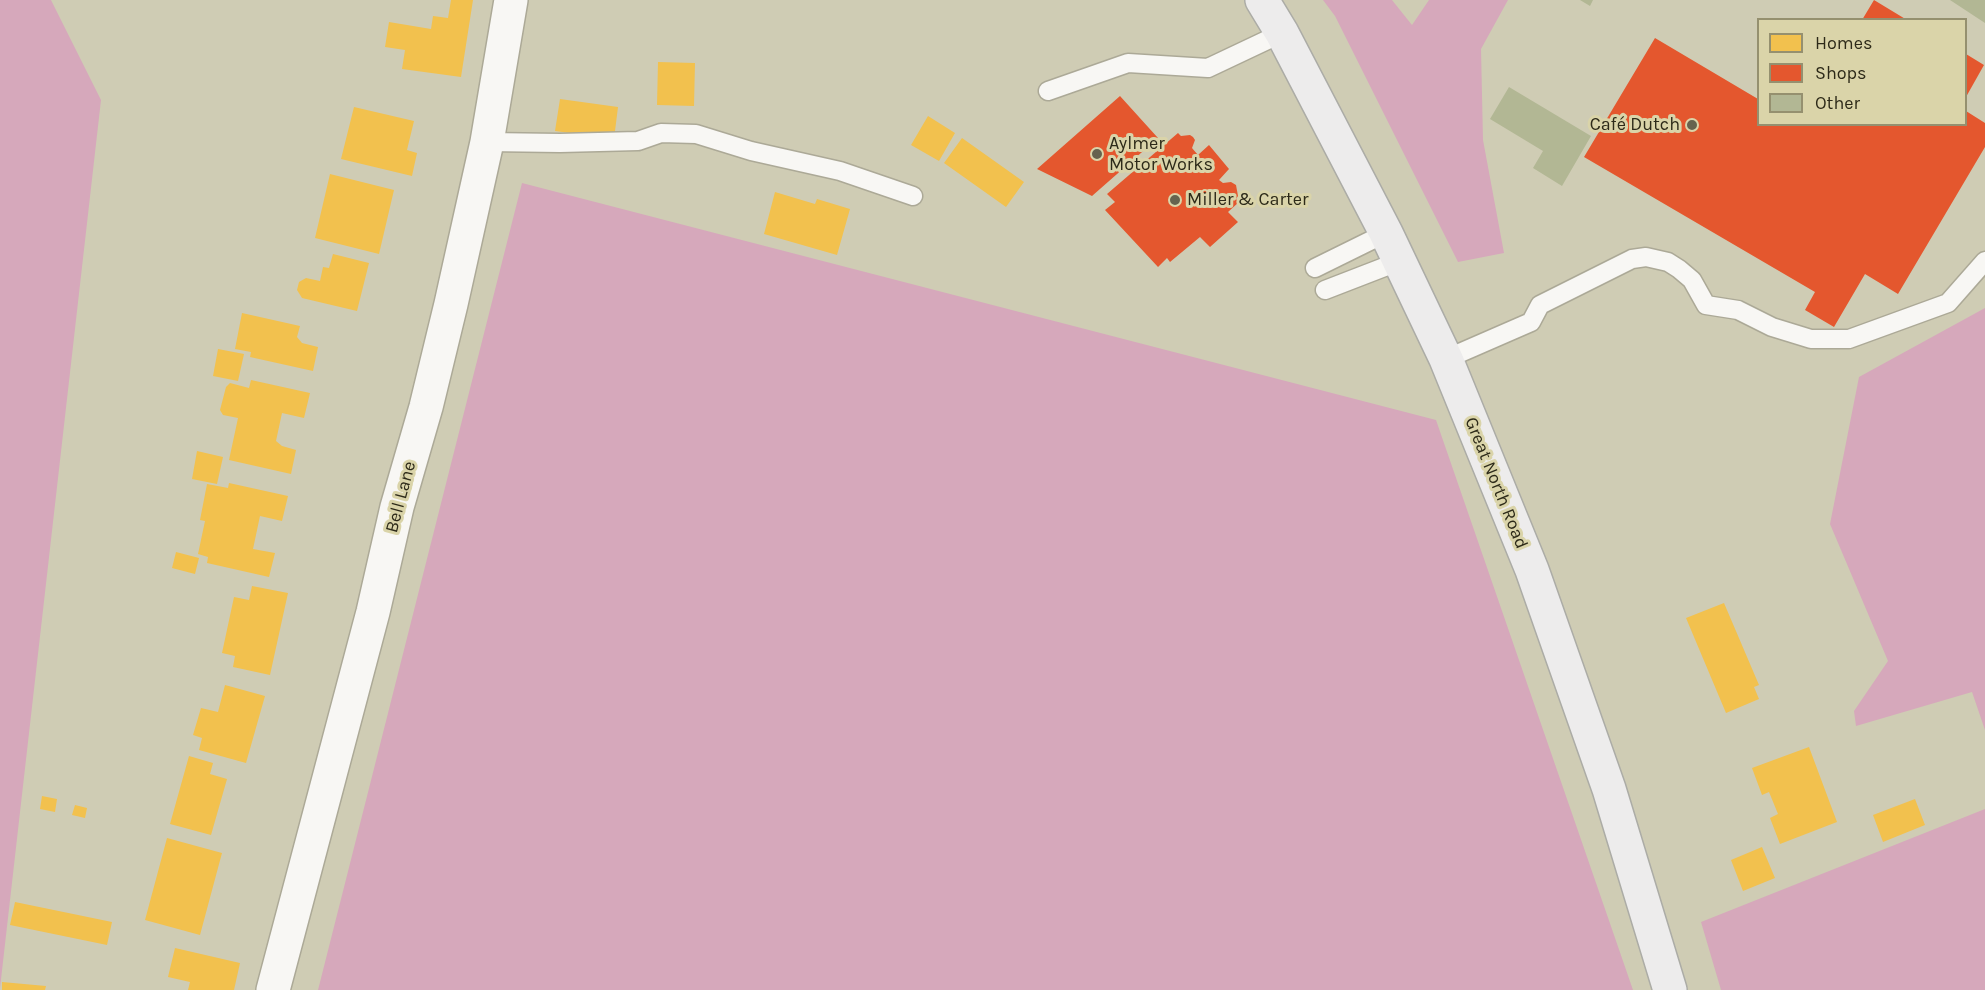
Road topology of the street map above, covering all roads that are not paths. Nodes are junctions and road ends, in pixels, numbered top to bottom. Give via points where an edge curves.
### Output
1 (511, 0) edge
2 (1262, 0) edge
3 (1282, 33) junction
4 (1048, 91) dead end
5 (487, 142) junction
6 (913, 196) dead end
7 (1393, 247) junction
8 (1985, 261) edge
9 (1315, 268) dead end
10 (1325, 290) dead end
11 (1446, 359) junction
12 (273, 990) edge
13 (1670, 990) edge

1 - 5 street, Bell Lane
2 - 3 main road, Great North Road
3 - 4 lane via 1208,68 1128,63
3 - 7 main road, Great North Road
5 - 6 lane via 638,141 662,132 696,134 840,171
5 - 12 street, Bell Lane via 426,407
7 - 9 lane
7 - 10 lane
7 - 11 main road, Great North Road
8 - 11 lane via 1948,303 1849,339 1811,339 1772,327 1738,310 1706,305 1692,280 1668,262 1646,257 1632,259 1540,305 1531,322
11 - 13 main road, Great North Road via 1532,570 1609,789

